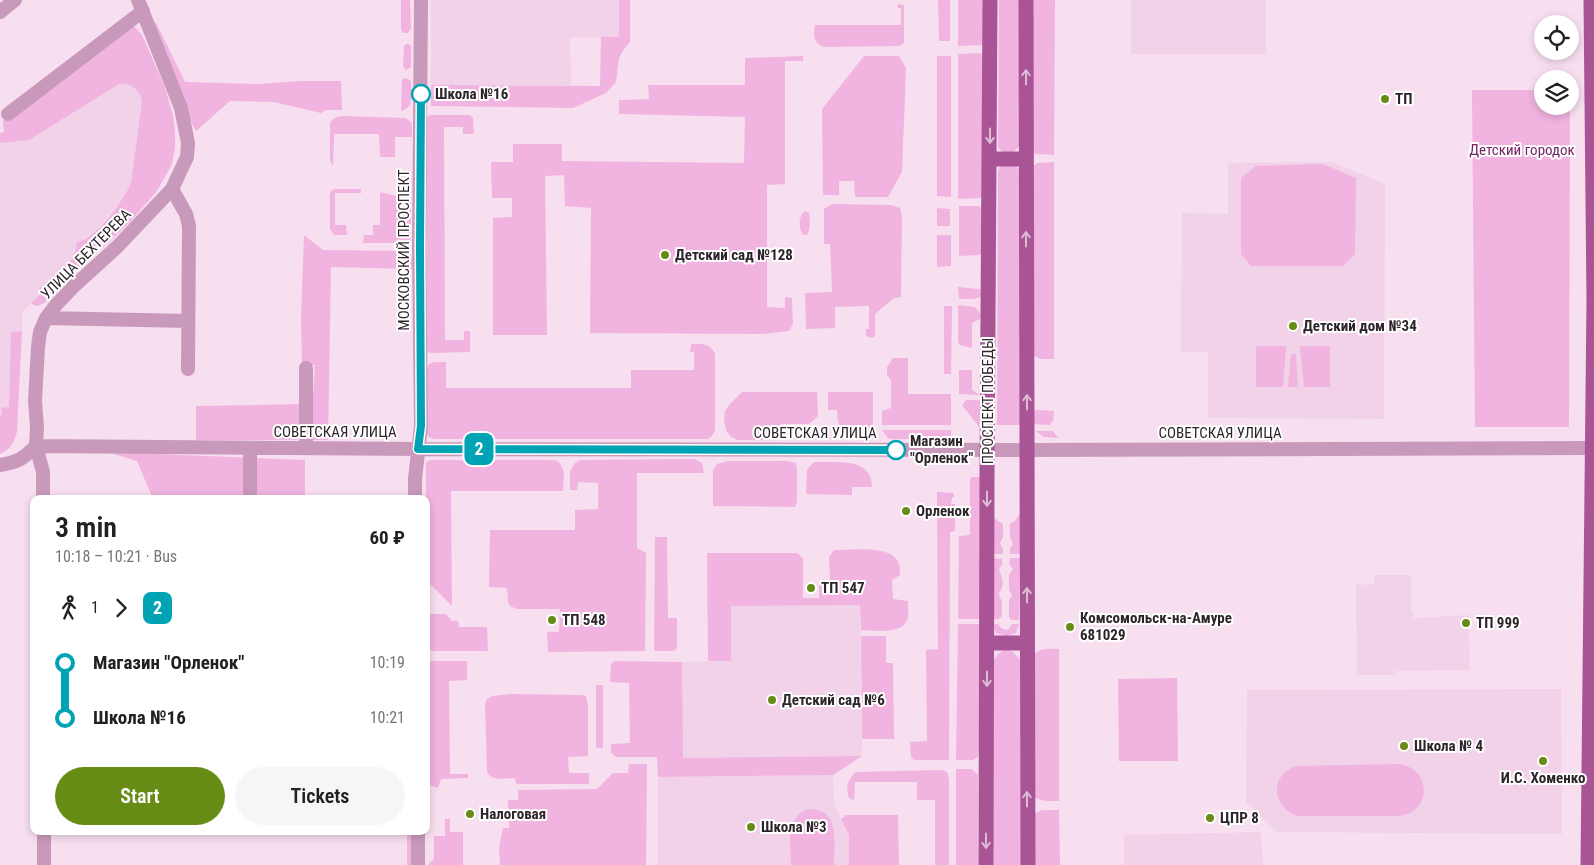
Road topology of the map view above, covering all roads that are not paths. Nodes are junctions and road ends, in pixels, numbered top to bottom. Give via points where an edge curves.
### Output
1 (15, 0) edge
2 (421, 0) edge
3 (990, 0) edge
4 (1026, 0) edge
5 (1592, 0) edge
6 (140, 6) edge
7 (0, 12) edge
8 (8, 114) dead end
9 (989, 159) junction
10 (1025, 159) junction
11 (172, 189) junction
12 (46, 318) junction
13 (188, 321) junction
14 (306, 368) dead end
15 (188, 369) dead end
16 (36, 446) junction
17 (250, 448) junction
18 (306, 448) junction
19 (1593, 448) edge
20 (418, 449) junction
21 (988, 450) junction
22 (1027, 450) junction
23 (0, 465) edge
24 (43, 495) edge
25 (250, 495) edge
26 (415, 495) edge
27 (987, 643) junction
28 (1027, 643) junction
29 (44, 835) edge
30 (418, 835) edge
31 (44, 865) edge
32 (418, 865) edge
33 (986, 865) edge
34 (1028, 865) edge
35 (1588, 865) edge

1 - 7 street
2 - 20 street, МОСКОВСКИЙ ПРОСПЕКТ via 421,426
3 -> 9 main road, ПРОСПЕКТ ПОБЕДЫ
10 -> 4 main road
5 - 19 main road
6 - 8 street
6 - 11 street, УЛИЦА БЕХТЕРЕВА via 181,108 188,143 188,156
9 - 10 main road
9 - 21 main road, ПРОСПЕКТ ПОБЕДЫ
22 -> 10 main road
11 - 12 street, УЛИЦА БЕХТЕРЕВА via 56,304
11 - 13 street via 189,226
12 - 13 street
12 - 16 street, УЛИЦА БЕХТЕРЕВА via 40,332 38,356
13 - 15 street
14 - 18 street
16 - 17 street, СОВЕТСКАЯ УЛИЦА
16 - 23 street via 21,460
16 - 24 street, УЛИЦА БЕХТЕРЕВА via 43,472
17 - 18 street, СОВЕТСКАЯ УЛИЦА
17 - 25 street
18 - 20 street, СОВЕТСКАЯ УЛИЦА
19 - 22 street, СОВЕТСКАЯ УЛИЦА
19 - 35 main road
20 - 21 street, СОВЕТСКАЯ УЛИЦА
20 - 26 street, МОСКОВСКИЙ ПРОСПЕКТ
21 - 22 street, СОВЕТСКАЯ УЛИЦА
21 -> 27 main road, ПРОСПЕКТ ПОБЕДЫ
28 -> 22 main road
27 - 28 main road
27 -> 33 main road, ПРОСПЕКТ ПОБЕДЫ
34 -> 28 main road
29 - 31 street
30 - 32 street

